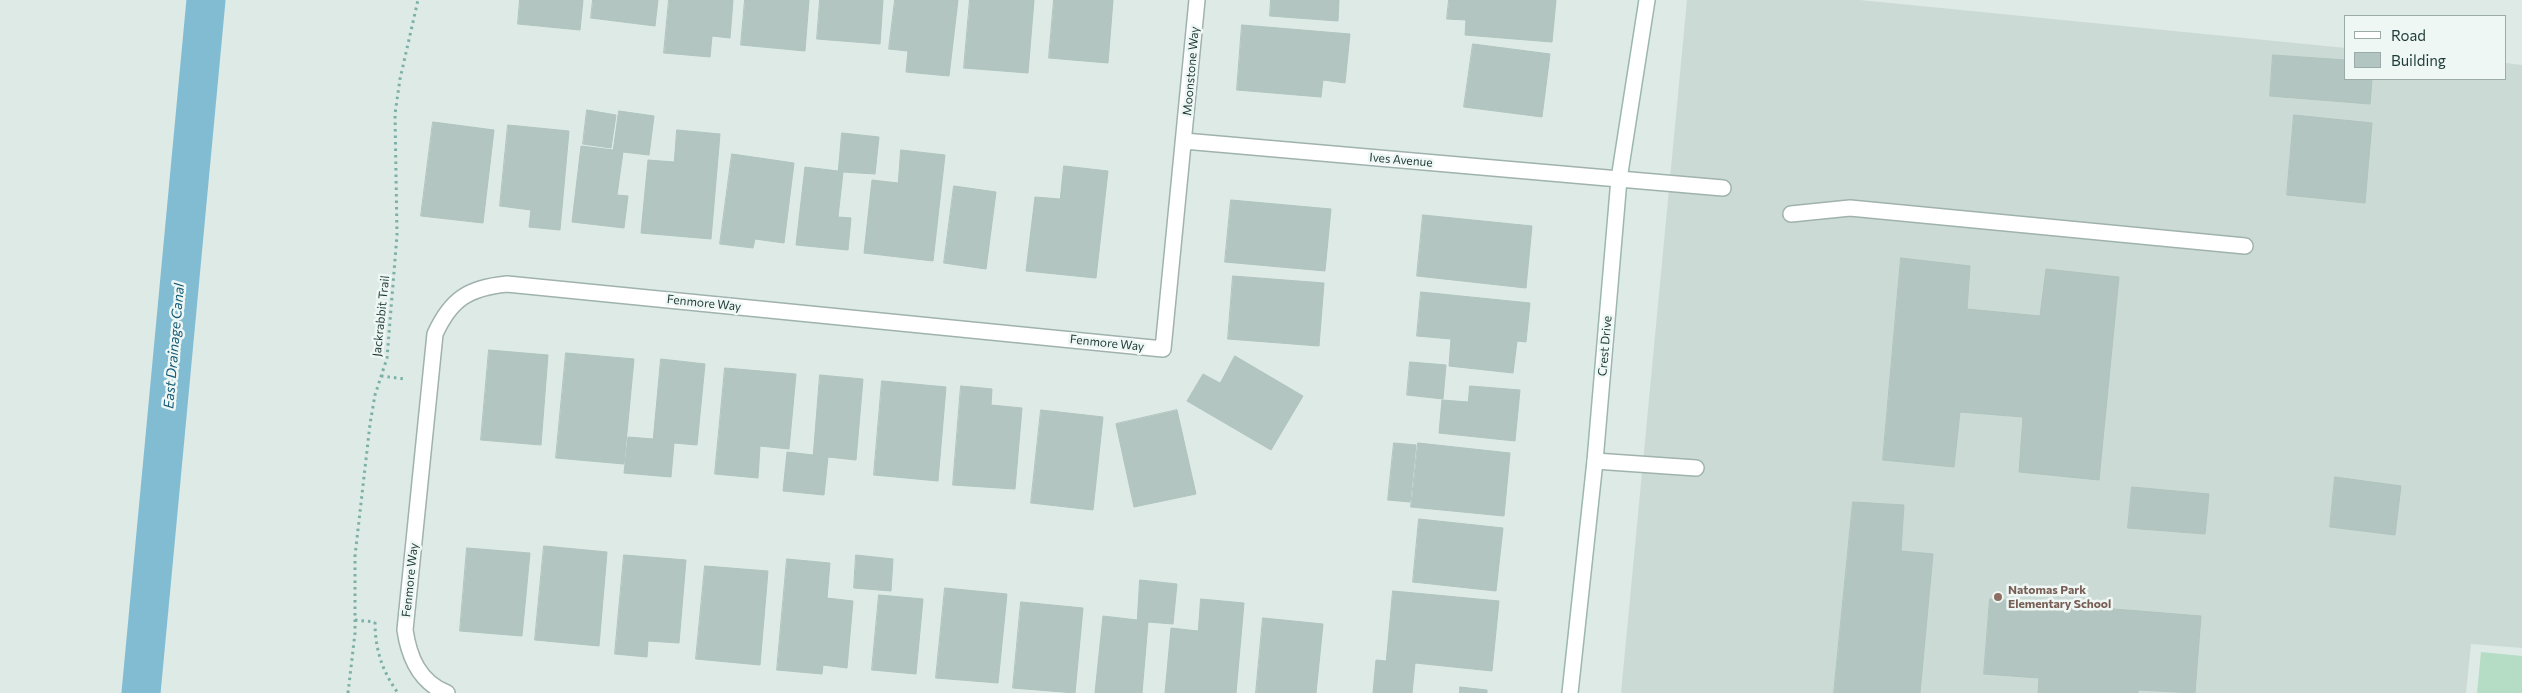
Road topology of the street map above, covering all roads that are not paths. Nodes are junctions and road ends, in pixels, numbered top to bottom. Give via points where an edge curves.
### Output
1 (1197, 0) edge
2 (1647, 0) edge
3 (1184, 141) junction
4 (1619, 179) junction
5 (1723, 188) dead end
6 (1791, 214) dead end
7 (2245, 246) dead end
8 (1595, 461) junction
9 (1696, 468) dead end
10 (447, 693) edge
11 (1570, 693) edge

1 - 3 street, Moonstone Way
2 - 4 street, Crest Drive
3 - 4 street, Ives Avenue
3 - 10 street, Fenmore Way via 1163,349 507,284 482,286 459,298 444,314 435,334 405,630 408,653 422,675 438,690
4 - 5 street, Ives Avenue
4 - 8 street, Crest Drive
6 - 7 street via 1850,208
8 - 9 street
8 - 11 street, Crest Drive

